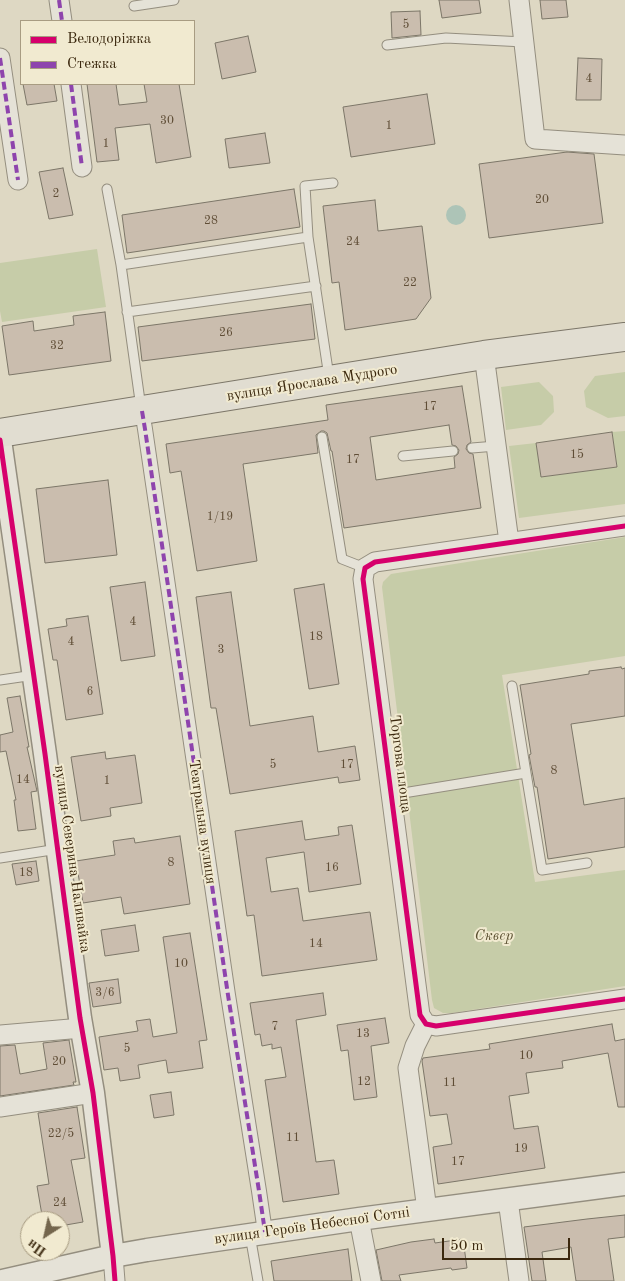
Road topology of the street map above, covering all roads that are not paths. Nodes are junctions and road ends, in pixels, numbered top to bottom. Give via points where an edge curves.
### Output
1 (59, 0) edge
2 (174, 0) edge
3 (519, 0) edge
4 (157, 1) edge
5 (134, 6) dead end
6 (62, 20) edge
7 (524, 42) junction
8 (387, 45) dead end
9 (0, 58) edge
10 (71, 85) edge
11 (4, 119) edge
12 (625, 145) edge
13 (82, 167) dead end
14 (18, 180) dead end
15 (333, 182) dead end
16 (106, 190) dead end
17 (308, 237) junction
18 (121, 265) junction
19 (316, 286) junction
20 (127, 312) junction
21 (625, 337) edge
22 (484, 355) junction
23 (330, 380) junction
24 (142, 411) junction
25 (0, 433) edge
26 (322, 437) dead end
27 (0, 440) edge
28 (496, 446) junction
29 (472, 448) dead end
30 (453, 451) dead end
31 (403, 456) dead end
32 (625, 526) edge
33 (509, 542) junction
34 (365, 568) junction
35 (34, 675) junction
36 (0, 680) edge
37 (512, 686) dead end
38 (526, 773) junction
39 (391, 795) junction
40 (58, 849) junction
41 (0, 858) edge
42 (587, 863) dead end
43 (625, 999) edge
44 (426, 1024) junction
45 (82, 1028) junction
46 (0, 1035) edge
47 (93, 1093) junction
48 (0, 1107) edge
49 (625, 1184) edge
50 (508, 1200) junction
51 (427, 1210) junction
52 (360, 1219) junction
53 (257, 1234) junction
54 (113, 1256) junction
55 (2, 1281) edge
56 (115, 1281) edge
57 (258, 1281) edge
58 (371, 1281) edge
59 (519, 1281) edge

1 - 6 street
2 - 4 lane
3 - 7 street
4 - 5 lane
7 - 8 lane via 446,38
7 - 12 street via 535,139
9 - 11 street
10 - 13 street
11 - 14 street
15 - 17 lane via 305,186
16 - 18 lane
17 - 18 lane
17 - 19 lane
18 - 20 lane
19 - 20 lane
19 - 23 lane
20 - 24 lane
21 - 22 main road, вулиця Ярослава Мудрого
22 - 23 main road, вулиця Ярослава Мудрого
22 - 28 street
23 - 24 main road, вулиця Ярослава Мудрого
24 - 25 main road, вулиця Ярослава Мудрого
24 - 53 street, Театральна вулиця via 259,1191
26 - 34 lane via 342,559
27 - 35 street, вулиця Северина Наливайка
28 - 29 lane
28 - 33 street
30 - 31 lane
32 - 33 street
33 - 34 street via 375,562
34 - 39 street, Торгова площа via 363,579
35 - 36 lane
35 - 40 street, вулиця Северина Наливайка
37 - 38 lane
38 - 39 lane
38 - 42 lane via 542,870
39 - 44 street, Торгова площа via 420,1015
40 - 41 lane
40 - 45 street, вулиця Северина Наливайка
43 - 44 street via 436,1026
44 - 51 street via 408,1068
45 - 46 street
45 - 47 street, вулиця Северина Наливайка
47 - 48 street
47 - 54 street, вулиця Северина Наливайка
49 - 50 street, вулиця Героїв Небесної Сотні
50 - 51 street, вулиця Героїв Небесної Сотні
50 - 59 street
51 - 52 street, вулиця Героїв Небесної Сотні
52 - 53 street, вулиця Героїв Небесної Сотні
52 - 58 street
53 - 54 street, вулиця Героїв Небесної Сотні
53 - 57 lane
54 - 55 street, вулиця Героїв Небесної Сотні
54 - 56 street, вулиця Северина Наливайка

